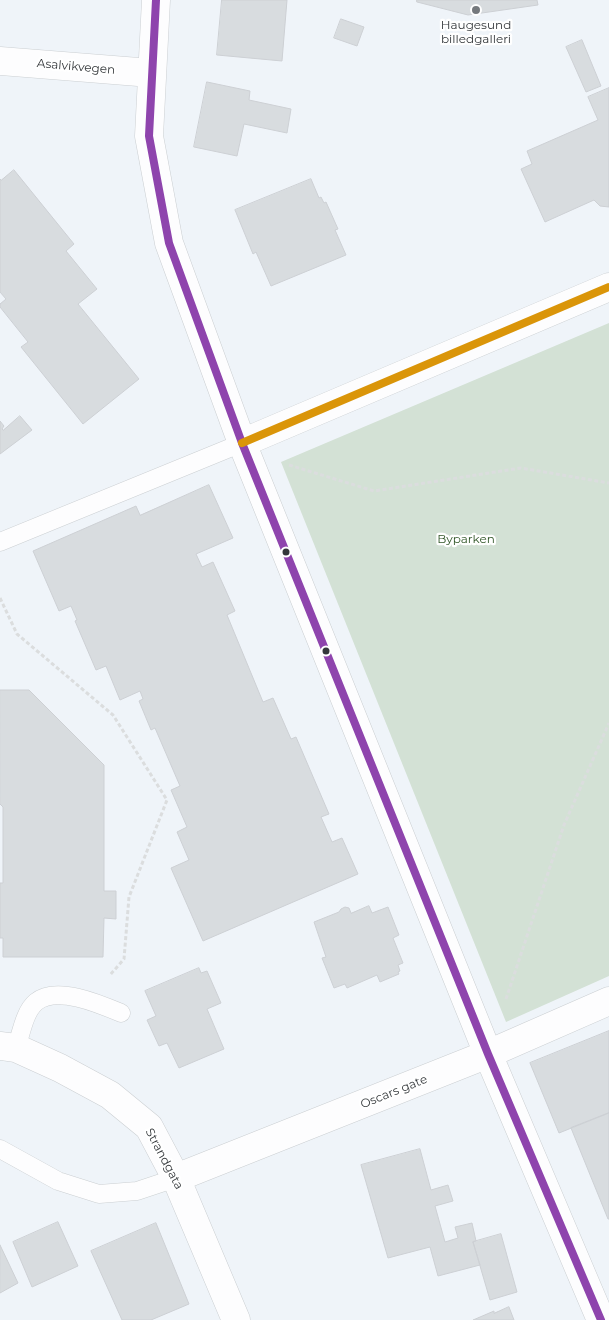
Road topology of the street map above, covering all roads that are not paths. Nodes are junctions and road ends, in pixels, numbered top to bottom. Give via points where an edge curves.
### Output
1 (156, 0) edge
2 (0, 61) edge
3 (151, 74) junction
4 (609, 287) edge
5 (242, 442) junction
6 (0, 542) edge
7 (609, 1001) edge
8 (121, 1013) dead end
9 (8, 1047) edge
10 (488, 1054) junction
11 (0, 1149) edge
12 (176, 1178) junction
13 (236, 1320) edge
14 (601, 1320) edge

1 - 3 street
2 - 3 street, Asalvikvegen
3 - 5 street via 149,136 169,243
4 - 5 street
5 - 6 lane
5 - 10 street
7 - 10 street, Oscars gate
8 - 9 lane via 93,1001 55,995 36,1002
9 - 12 street, Strandgata via 60,1068 110,1095 149,1127
10 - 12 street, Oscars gate
10 - 14 street
11 - 12 lane via 58,1181 99,1194 137,1191
12 - 13 street, Strandgata

